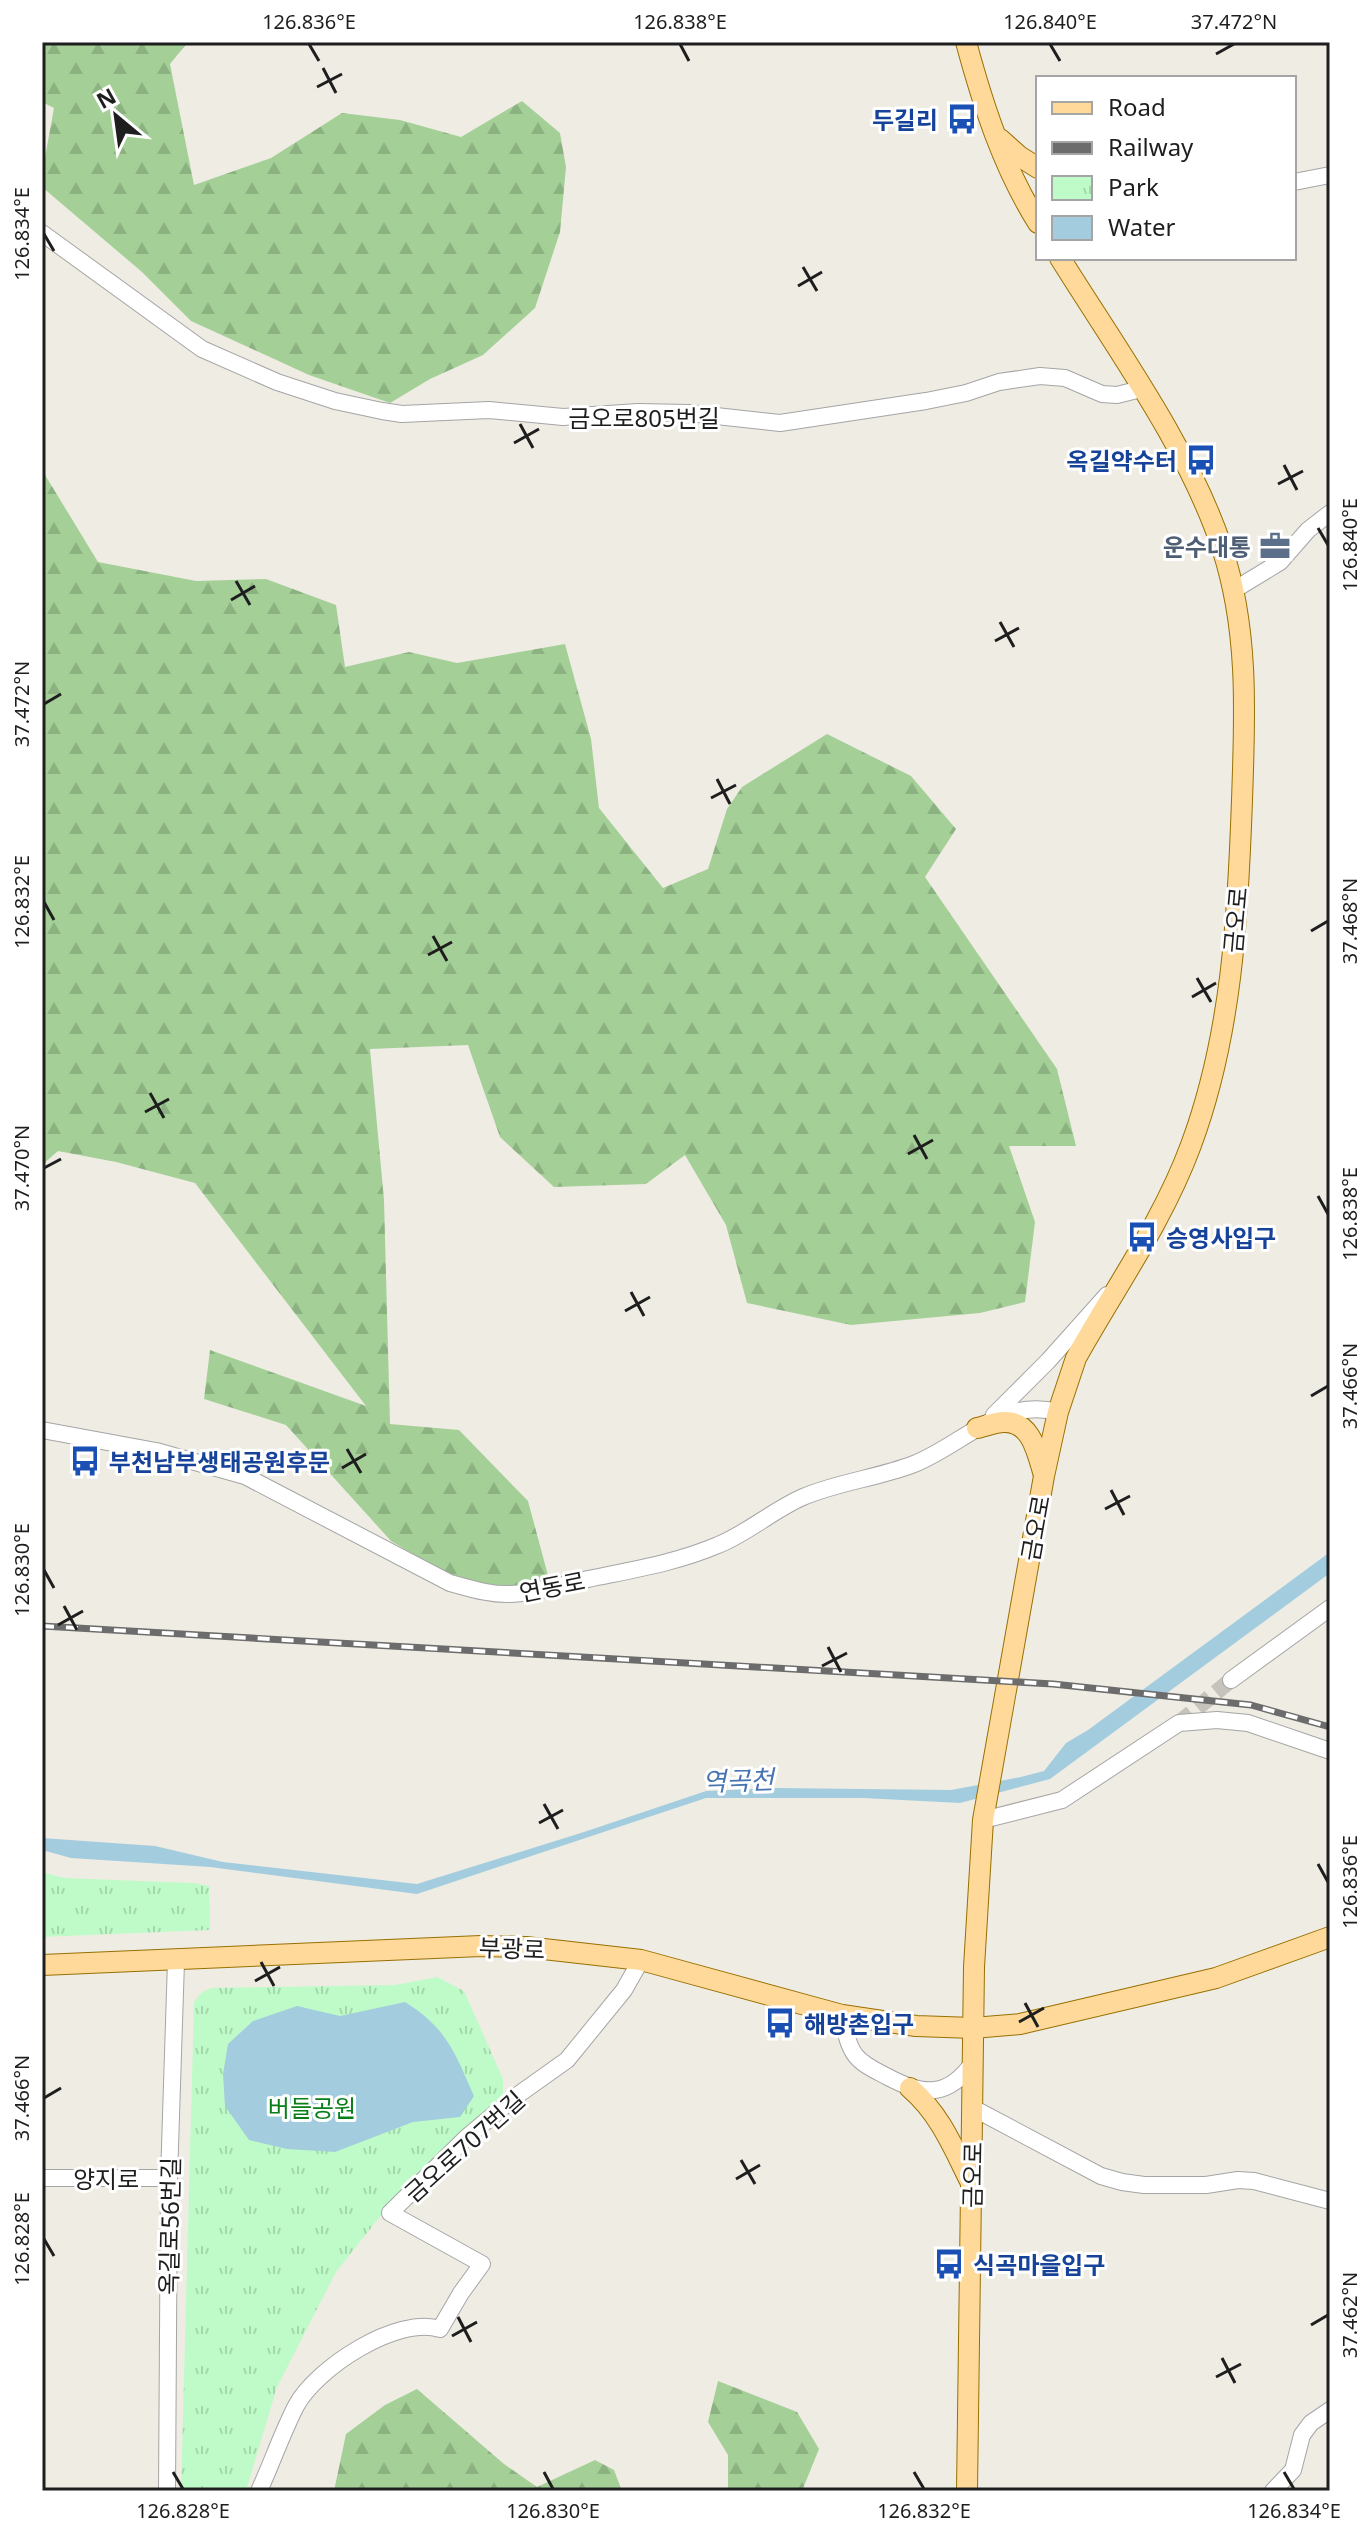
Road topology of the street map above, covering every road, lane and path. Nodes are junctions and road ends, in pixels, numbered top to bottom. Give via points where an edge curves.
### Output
1 (966, 42) edge
2 (994, 133) junction
3 (1036, 167) edge
4 (1330, 175) edge
5 (1296, 182) edge
6 (1036, 215) edge
7 (42, 233) edge
8 (1061, 260) edge
9 (1073, 260) edge
10 (1078, 286) junction
11 (1141, 389) junction
12 (1330, 513) edge
13 (1234, 590) junction
14 (1124, 1276) junction
15 (1058, 1412) junction
16 (977, 1428) junction
17 (42, 1430) edge
18 (1044, 1476) junction
19 (1330, 1608) edge
20 (1231, 1680) tunnel mouth
21 (1330, 1751) edge
22 (984, 1816) junction
23 (1330, 1937) edge
24 (641, 1960) junction
25 (176, 1961) junction
26 (42, 1965) edge
27 (842, 2015) junction
28 (973, 2028) junction
29 (974, 2061) junction
30 (910, 2088) junction
31 (973, 2108) junction
32 (42, 2178) edge
33 (169, 2178) junction
34 (971, 2184) junction
35 (1330, 2201) edge
36 (1330, 2410) edge
37 (167, 2491) edge
38 (259, 2491) edge
39 (967, 2491) edge
40 (1273, 2491) edge

1 - 2 main road
2 - 3 main road
2 - 6 main road
4 - 5 street
7 - 11 street, 금오로805번길 via 202,349 335,401 402,414 689,413 780,423 1040,376 1065,378 1102,394
8 - 10 main road, 금오로
9 - 10 main road
10 - 11 main road, 금오로
11 - 13 main road, 금오로 via 1197,488
12 - 13 street via 1280,562
13 - 14 main road, 금오로 via 1242,633 1244,730 1236,926 1227,999 1191,1144
14 - 15 main road, 금오로 via 1076,1358
14 - 16 street via 1048,1361
15 - 16 street, 연동로 via 1021,1408
15 - 18 main road, 금오로
16 - 17 street, 연동로 via 914,1464 801,1498 719,1545 651,1566 508,1595 450,1583 245,1476 156,1451
16 - 18 main road via 1004,1422 1024,1430 1033,1440
18 - 22 main road, 금오로
19 - 20 street
21 - 22 street via 1248,1723 1179,1723 1062,1800
22 - 28 main road, 금오로
23 - 28 main road, 부광로 via 1202,1982 1020,2024
24 - 25 main road, 부광로 via 481,1946
24 - 27 main road, 부광로
24 - 38 street, 금오로707번길 via 624,1990 567,2060 466,2138 390,2213 482,2264 440,2329 426,2324 363,2345 310,2388 297,2404
25 - 26 main road, 부광로
25 - 33 street, 옥길로56번길
27 - 28 main road, 부광로
27 - 30 street via 856,2056
28 - 29 main road, 금오로
29 - 30 street via 955,2083 939,2090
29 - 31 main road, 금오로
30 - 34 main road via 948,2135
31 - 34 main road, 금오로
31 - 35 street via 1122,2182 1254,2181
32 - 33 street, 양지로
33 - 37 street, 옥길로56번길
34 - 39 main road, 금오로
36 - 40 street via 1302,2435 1293,2470

